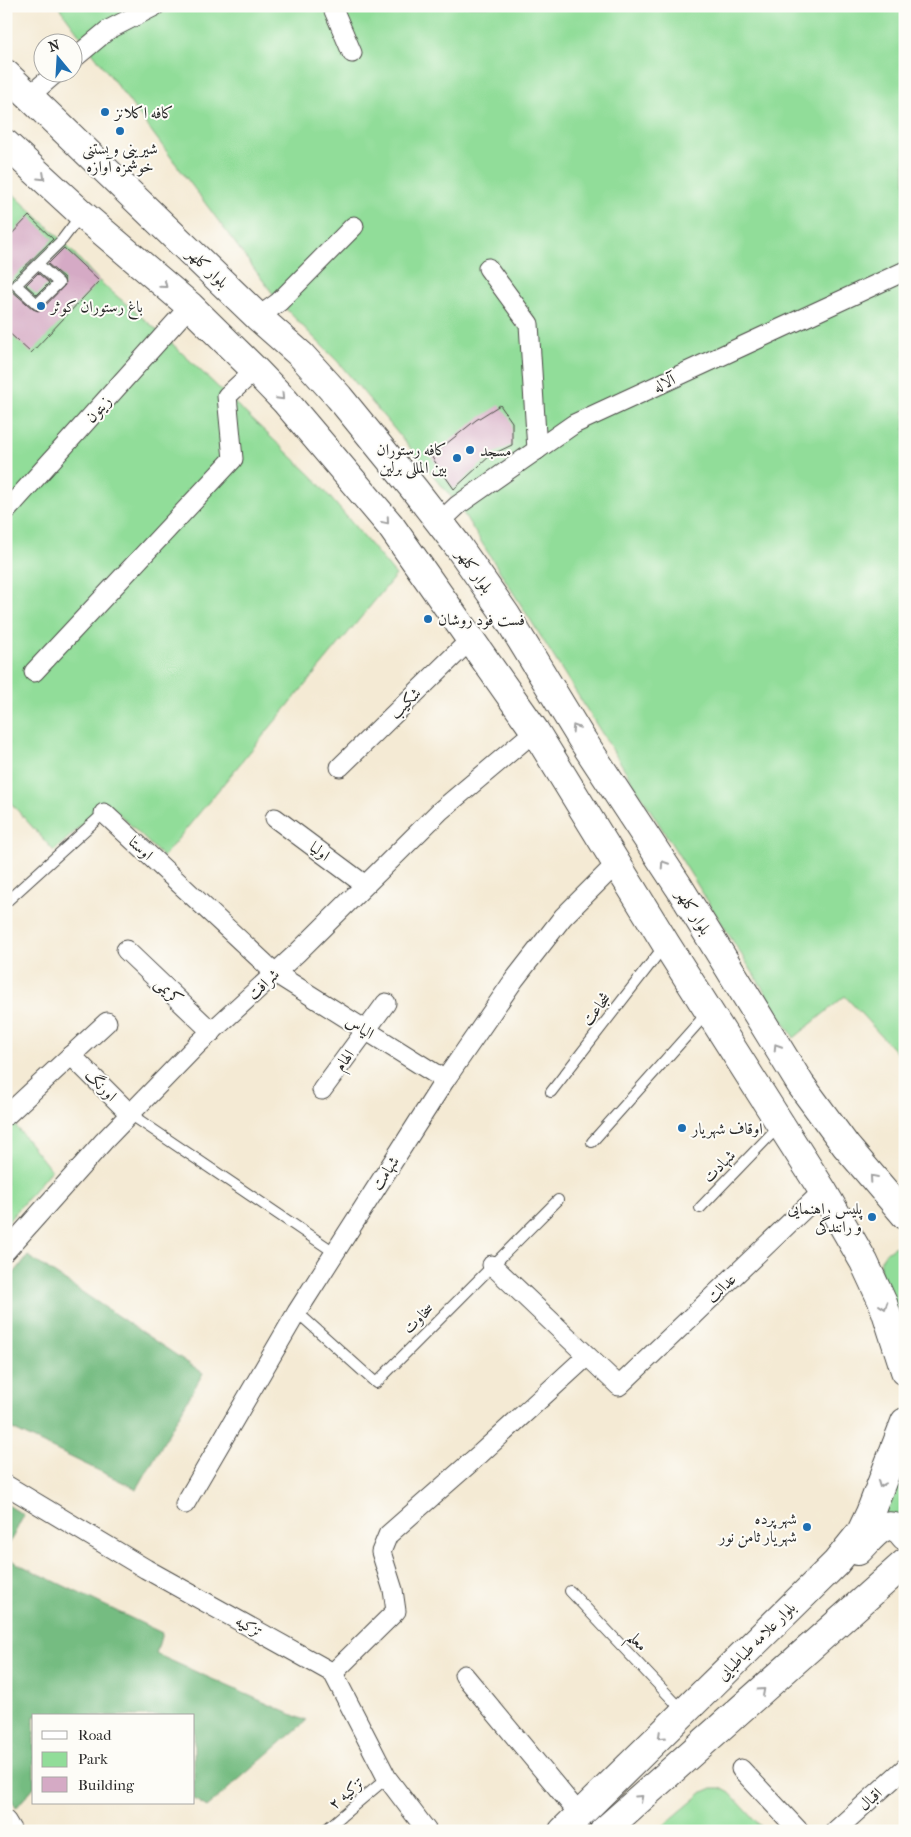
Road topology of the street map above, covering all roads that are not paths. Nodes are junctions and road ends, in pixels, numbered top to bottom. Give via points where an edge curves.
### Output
1 (155, 6) edge
2 (332, 6) edge
3 (82, 52) edge
4 (352, 53) dead end
5 (6, 74) edge
6 (45, 82) edge
7 (29, 96) junction
8 (6, 144) edge
9 (82, 214) junction
10 (354, 226) dead end
11 (38, 264) dead end
12 (488, 268) dead end
13 (905, 271) edge
14 (190, 306) junction
15 (258, 317) junction
16 (255, 370) junction
17 (536, 450) junction
18 (6, 511) edge
19 (440, 522) junction
20 (471, 639) junction
21 (34, 672) dead end
22 (535, 731) junction
23 (340, 767) dead end
24 (104, 813) joint
25 (275, 818) dead end
26 (616, 864) junction
27 (365, 885) junction
28 (6, 902) edge
29 (666, 944) junction
30 (126, 950) dead end
31 (275, 974) junction
32 (386, 1003) dead end
33 (710, 1010) junction
34 (106, 1022) dead end
35 (366, 1030) junction
36 (212, 1032) junction
37 (71, 1056) junction
38 (445, 1080) junction
39 (322, 1090) dead end
40 (551, 1092) dead end
41 (130, 1114) junction
42 (7, 1115) edge
43 (780, 1125) junction
44 (592, 1142) dead end
45 (824, 1191) junction
46 (558, 1200) dead end
47 (700, 1208) dead end
48 (905, 1215) edge
49 (6, 1251) edge
50 (334, 1252) junction
51 (492, 1265) junction
52 (297, 1312) junction
53 (587, 1356) junction
54 (905, 1371) edge
55 (905, 1422) edge
56 (6, 1485) edge
57 (185, 1504) dead end
58 (905, 1536) edge
59 (905, 1546) edge
60 (905, 1563) edge
61 (885, 1581) junction
62 (570, 1591) dead end
63 (800, 1598) junction
64 (333, 1673) junction
65 (464, 1675) dead end
66 (685, 1712) junction
67 (741, 1768) dead end
68 (905, 1768) edge
69 (388, 1778) junction
70 (6, 1821) edge
71 (572, 1823) edge
72 (12, 1831) edge
73 (324, 1831) edge
74 (427, 1831) edge
75 (604, 1831) edge
76 (799, 1831) edge
77 (835, 1831) edge

1 - 3 street via 108,30
2 - 4 street
5 - 7 main road, بلوار کلهر
6 - 7 street
7 - 15 main road, بلوار کلهر
8 -> 9 main road
9 - 11 lane
9 -> 14 main road
10 - 15 street via 279,302
12 - 17 street via 529,324
13 - 17 street, آلاله via 574,424
14 - 16 main road
14 - 18 street, زیتون
15 - 19 main road, بلوار کلهر via 301,355 339,397
16 -> 20 main road via 390,525
16 - 21 street via 227,396 233,459
17 - 19 street, آلاله via 458,504
48 -> 19 main road, بلوار کلهر via 846,1146 801,1085 506,615
20 - 22 main road
20 - 23 street, شکیب
22 - 26 main road
22 - 27 street, شرافت via 440,811
24 - 28 lane, اوستا
24 - 31 street, اوستا
25 - 27 street, اولیا
26 - 29 main road
26 - 38 street, شهامت via 563,917 514,980
27 - 31 street, شرافت
29 - 33 main road
29 - 40 lane, شجاعت
30 - 36 street, کریمی
31 - 35 street, الیاس
31 - 36 street, شرافت
32 - 35 street, الهام
33 - 43 main road
33 - 44 lane
34 - 37 street
35 - 38 street, الیاس
35 - 39 street, الهام
36 - 41 street, شرافت
37 - 41 street, اورنگ
37 - 42 street
38 - 50 street, شهامت
41 - 49 street, شرافت
41 - 50 lane
43 - 45 main road
43 - 47 lane, شهادت
45 - 53 street, عدالت via 619,1386
45 -> 54 main road via 883,1303
46 - 51 lane, سخاوت
50 - 52 street, شهامت
51 - 52 lane, سخاوت via 376,1383
51 - 53 street
52 - 57 street, شهامت
53 - 64 street via 388,1535 381,1552 396,1610
55 -> 63 main road, بلوار علامه طباطبایی via 861,1532 836,1563
56 - 64 street, تزکیه via 146,1569
58 - 63 main road via 899,1528 888,1526 877,1531 850,1558
59 - 61 main road
60 - 61 main road
75 -> 61 main road
62 - 66 lane, معلم
63 - 66 main road, بلوار علامه طباطبایی
64 - 69 street
65 - 71 street
66 -> 71 main road, بلوار علامه طباطبایی
67 - 76 street
68 - 77 street, اقبال
69 - 73 lane, تزکیه ۲
69 - 74 street
70 - 72 street

